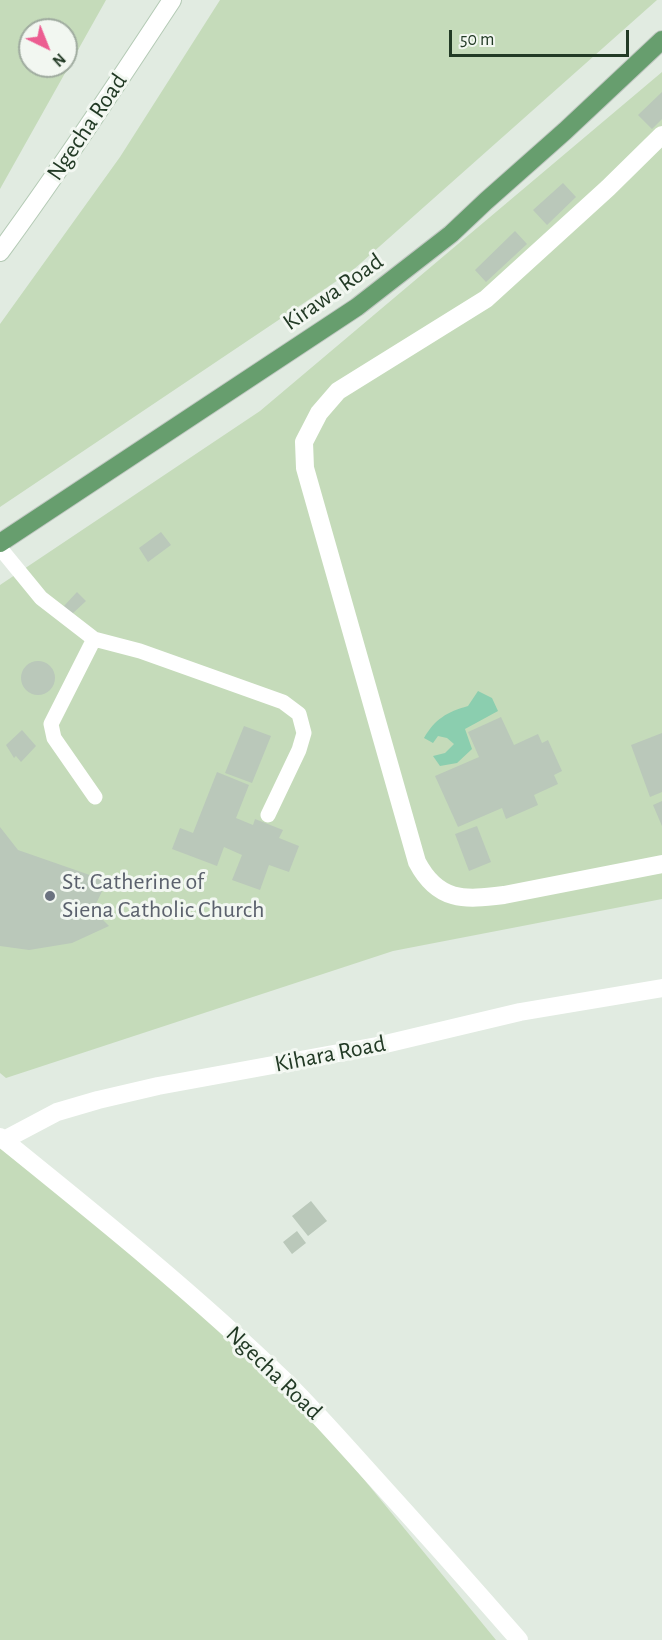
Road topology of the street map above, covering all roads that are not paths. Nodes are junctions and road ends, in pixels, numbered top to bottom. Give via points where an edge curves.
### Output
1 (172, 0) edge
2 (662, 40) edge
3 (662, 135) edge
4 (0, 252) edge
5 (0, 546) edge
6 (94, 639) junction
7 (95, 797) dead end
8 (268, 815) dead end
9 (662, 864) edge
10 (662, 988) edge
11 (2, 1138) edge
12 (519, 1640) edge

1 - 4 street, Ngecha Road
2 - 5 main road, Kirawa Road via 451,234 357,307
3 - 9 street via 486,299 338,391 319,413 304,442 305,468 423,874 445,893 483,898
5 - 6 lane via 42,598
6 - 7 lane via 51,724 54,738
6 - 8 lane via 140,651 283,702 299,714 303,733 299,750
10 - 11 street, Kihara Road via 520,1012 377,1046 158,1086 57,1112
11 - 12 street, Ngecha Road via 125,1238 288,1385

